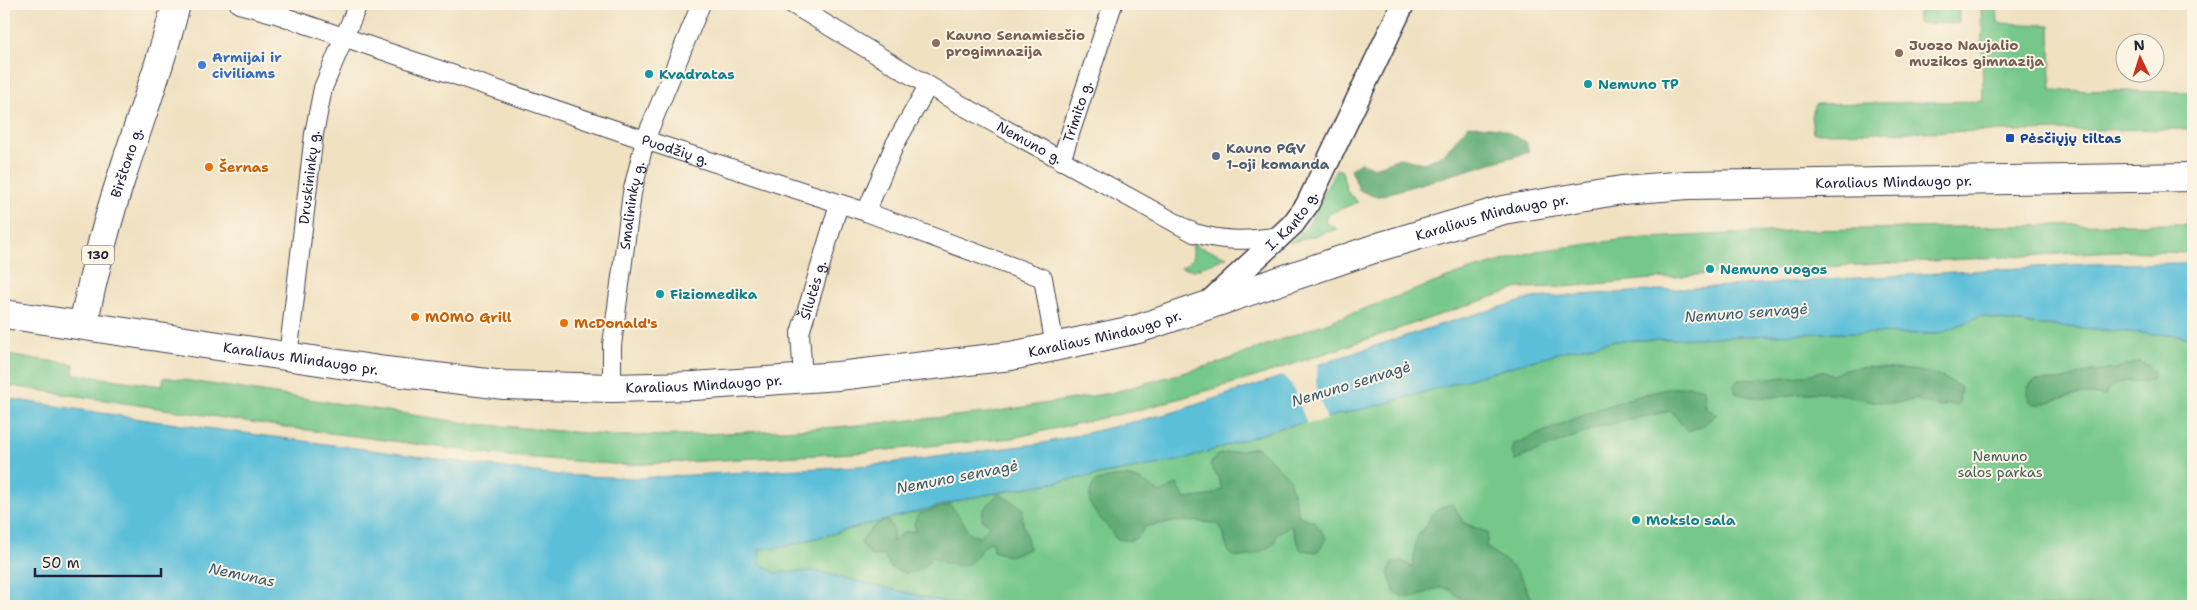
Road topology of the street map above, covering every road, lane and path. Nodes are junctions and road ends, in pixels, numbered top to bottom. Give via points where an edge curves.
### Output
1 (176, 4) edge
2 (239, 4) edge
3 (358, 4) edge
4 (701, 4) edge
5 (792, 4) edge
6 (1113, 4) edge
7 (1403, 4) edge
8 (344, 36) junction
9 (928, 86) junction
10 (645, 140) junction
11 (1061, 162) junction
12 (2193, 177) edge
13 (839, 204) junction
14 (866, 212) junction
15 (1280, 236) junction
16 (1203, 308) junction
17 (4, 314) edge
18 (83, 325) junction
19 (1056, 347) junction
20 (288, 357) junction
21 (803, 378) junction
22 (612, 388) junction

1 - 18 main road, Birštono g. / 130 via 98,255
2 - 8 street, Puodžių g.
3 - 8 street, Druskininkų g.
4 - 10 street, Smalininkų g.
5 - 9 street, Nemuno g.
6 - 11 street, Trimito g.
7 - 15 street, I. Kanto g. via 1307,205
8 - 10 street, Puodžių g.
8 - 20 street, Druskininkų g. via 323,88 314,134
9 - 11 street, Nemuno g.
9 - 14 street via 895,144
10 - 13 street, Puodžių g.
10 - 22 street, Smalininkų g. via 632,193 612,345
11 - 15 street, Nemuno g. via 1194,233 1221,240 1243,241
12 - 16 main road, Karaliaus Mindaugo pr. via 1745,184 1622,190 1503,210 1382,246
13 - 14 street, Puodžių g.
13 - 21 street, Šilutės g. via 800,333
14 - 19 street, Puodžių g. via 1043,278
15 - 16 street, I. Kanto g.
16 - 19 main road, Karaliaus Mindaugo pr. via 1138,329
17 - 18 main road, Karaliaus Mindaugo pr.
18 - 20 main road, Karaliaus Mindaugo pr.
19 - 21 main road, Karaliaus Mindaugo pr. via 946,365
20 - 22 main road, Karaliaus Mindaugo pr. via 504,384
21 - 22 main road, Karaliaus Mindaugo pr.

